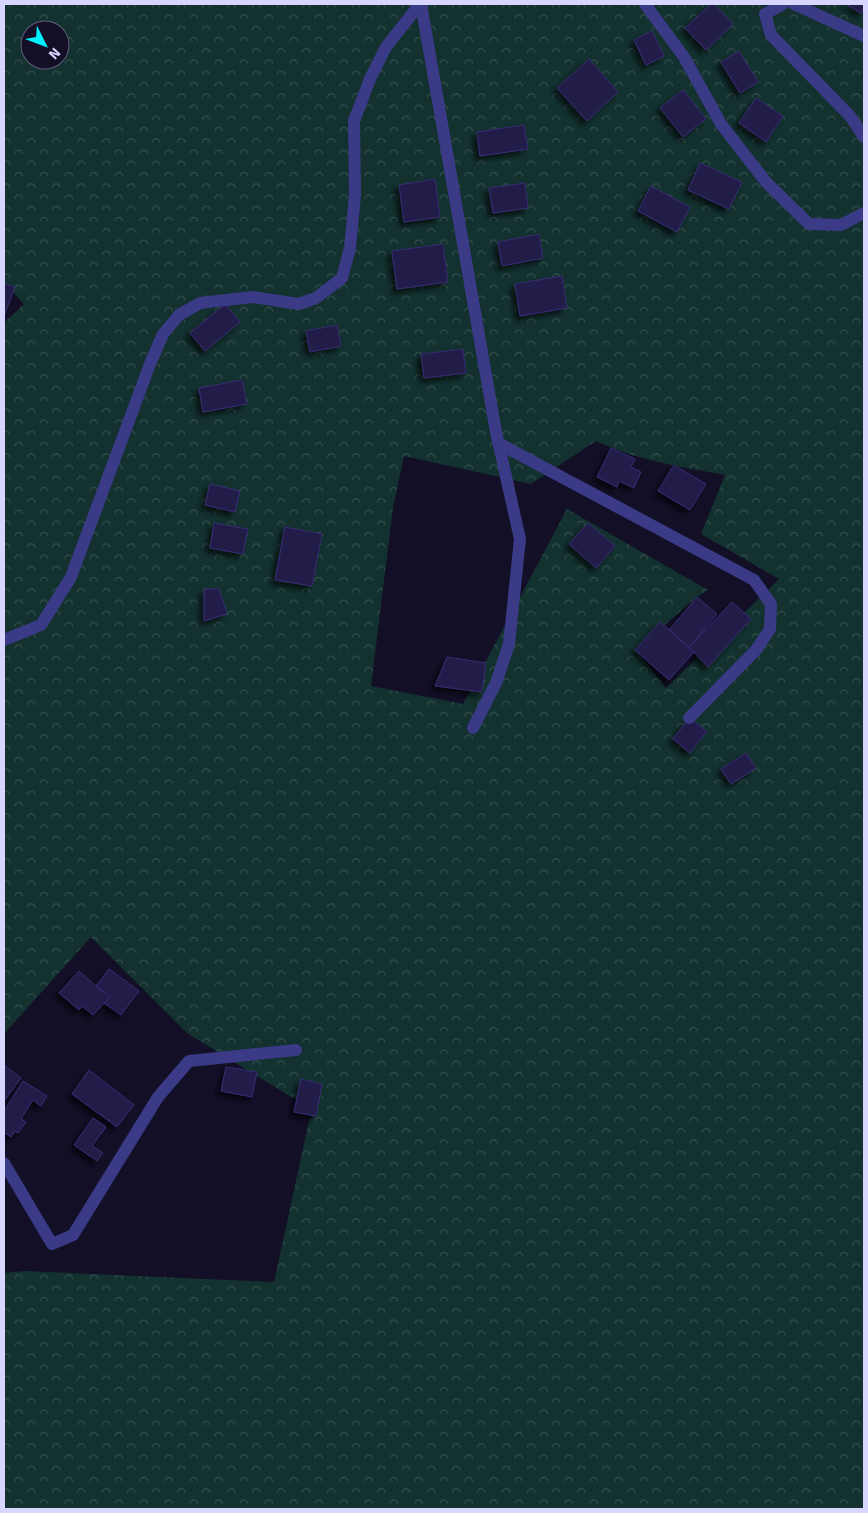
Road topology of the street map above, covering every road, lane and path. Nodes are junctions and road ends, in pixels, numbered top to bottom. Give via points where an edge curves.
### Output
1 (420, 4) edge
2 (645, 4) edge
3 (783, 4) edge
4 (794, 4) edge
5 (864, 36) edge
6 (864, 137) edge
7 (864, 213) edge
8 (498, 443) junction
9 (4, 640) edge
10 (689, 718) dead end
11 (473, 728) dead end
12 (296, 1050) dead end
13 (4, 1163) edge

1 - 8 street
1 - 9 street via 386,47 354,121 351,239 342,278 316,298 299,304 252,297 200,303 179,315 163,334 150,364 71,577 41,625
2 - 7 street via 684,57 722,124 766,182 809,224 841,225
3 - 6 street via 764,14 772,35 850,116
4 - 5 street
8 - 10 street via 754,580 771,604 770,629 756,650
8 - 11 street via 520,540 509,644 496,683
12 - 13 street via 190,1061 158,1097 73,1235 52,1244

